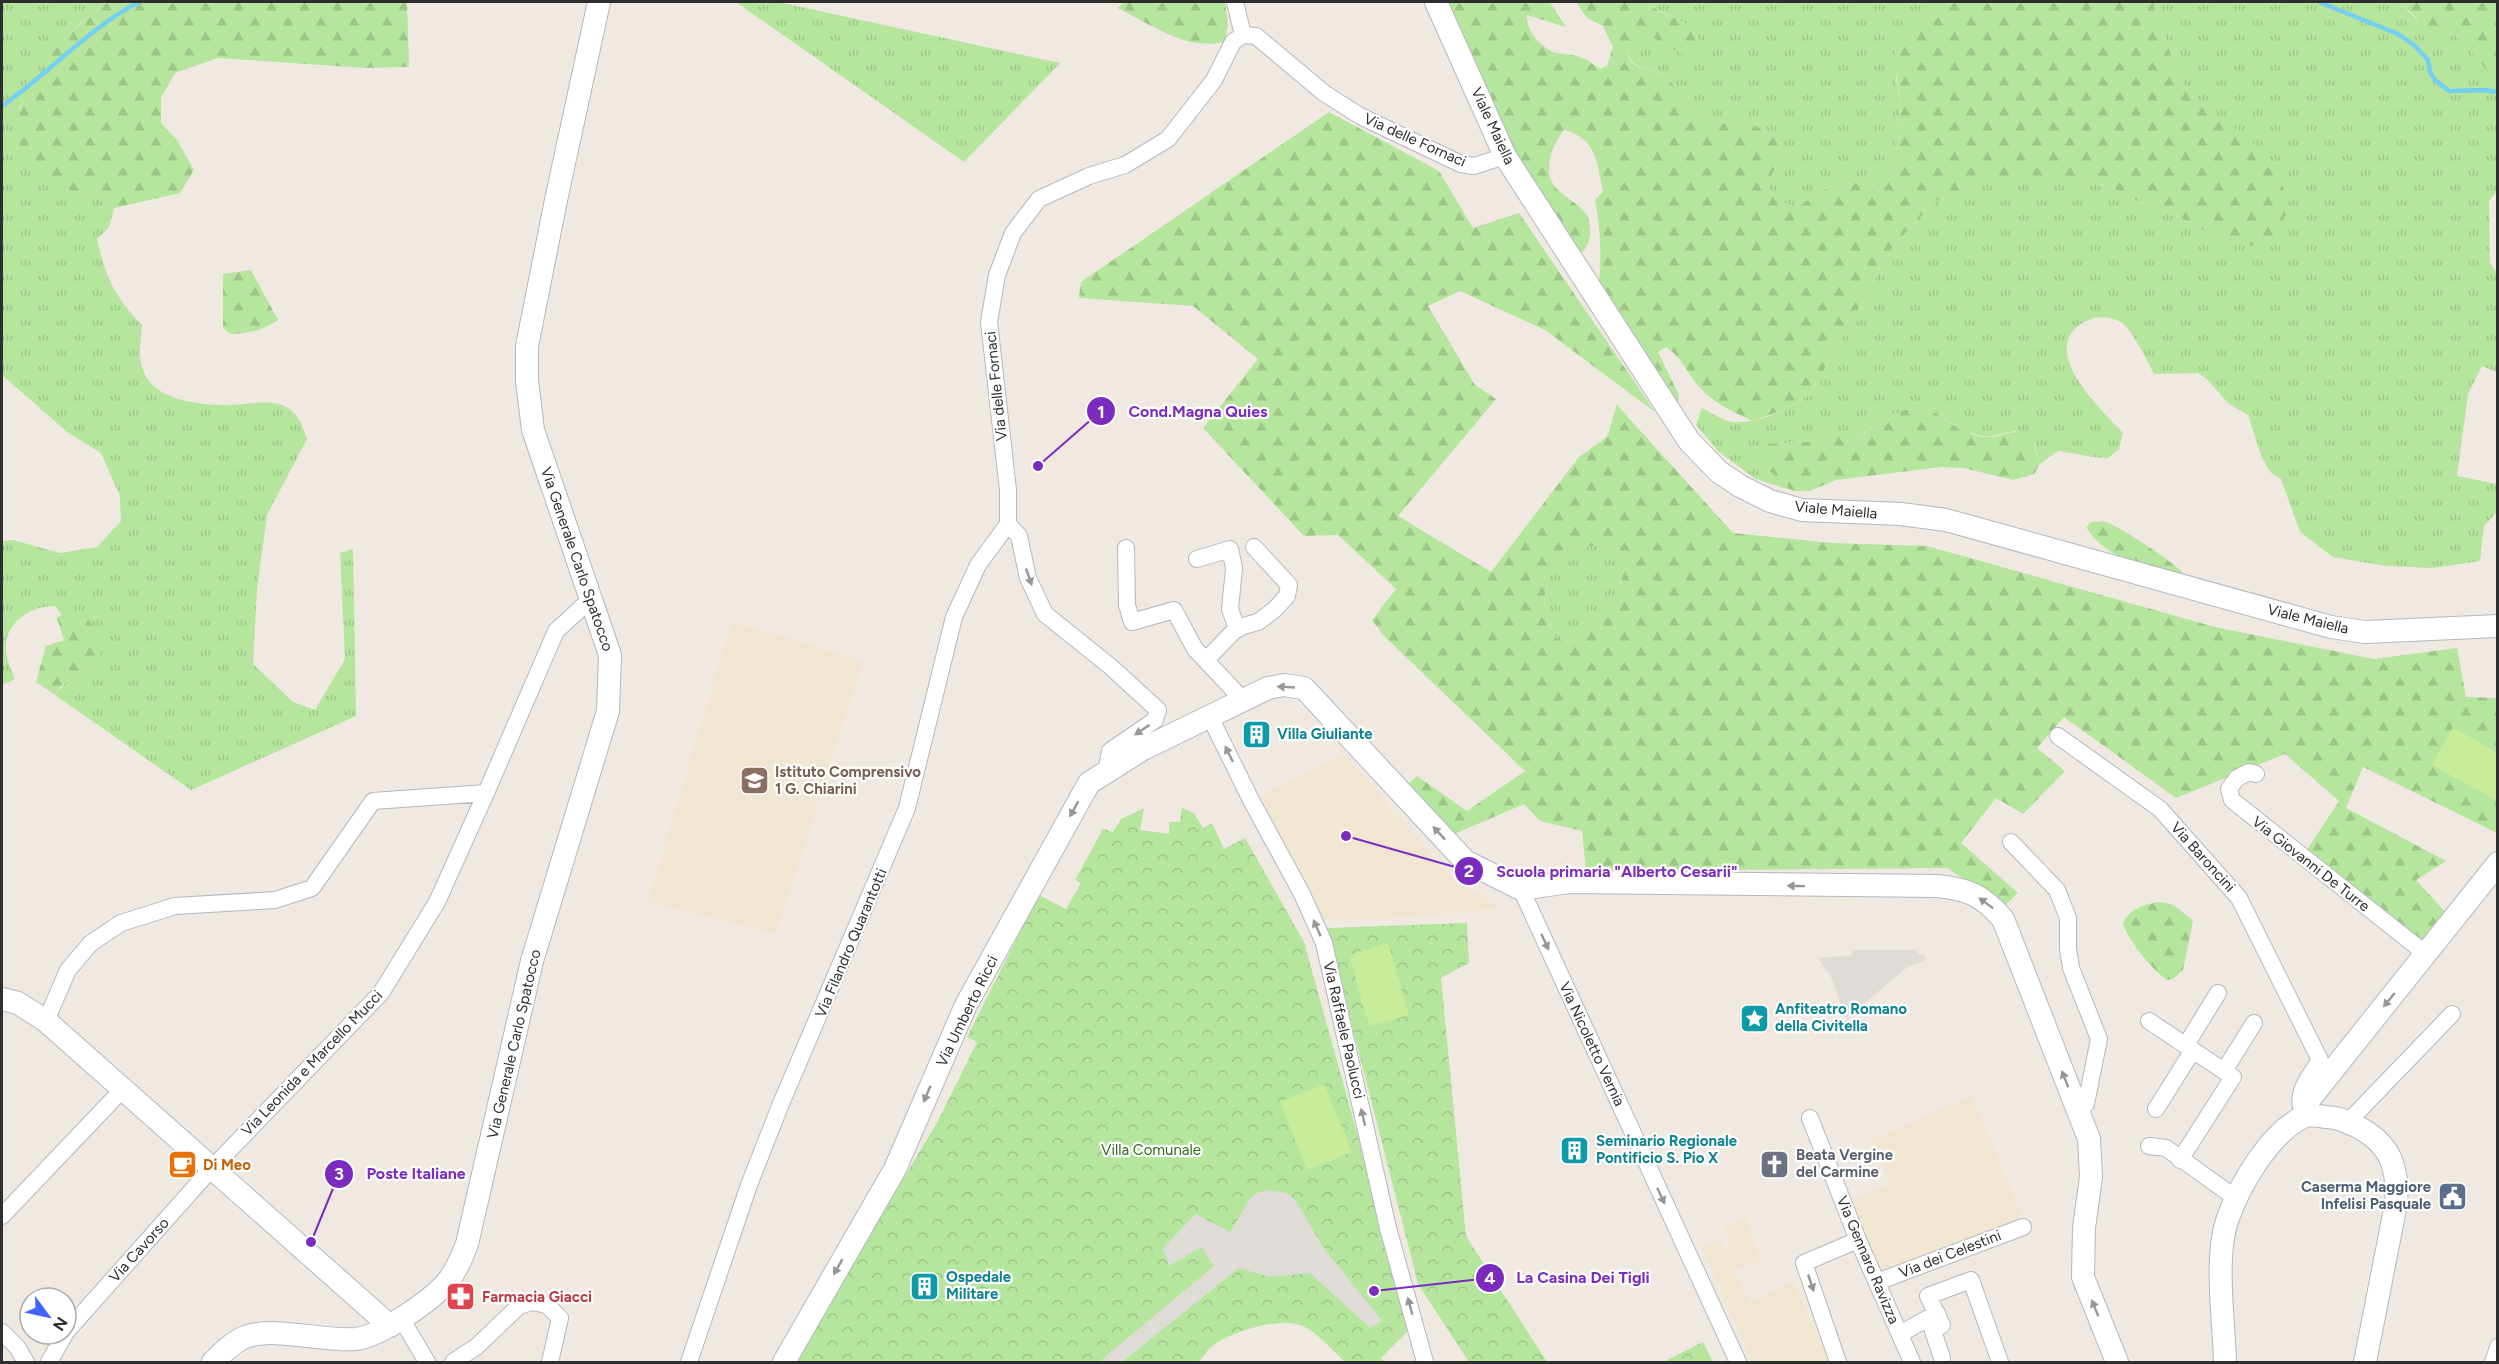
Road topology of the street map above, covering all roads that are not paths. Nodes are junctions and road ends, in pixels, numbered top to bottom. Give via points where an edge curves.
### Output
1 (599, 2) edge
2 (1235, 2) edge
3 (1436, 2) edge
4 (1243, 35) junction
5 (1504, 156) junction
6 (1008, 524) junction
7 (1254, 547) dead end
8 (1125, 548) dead end
9 (1197, 559) dead end
10 (591, 599) junction
11 (2498, 626) edge
12 (1238, 629) junction
13 (1206, 660) junction
14 (1243, 700) junction
15 (1210, 717) junction
16 (2058, 736) dead end
17 (1106, 772) junction
18 (2256, 774) dead end
19 (486, 794) junction
20 (2011, 842) dead end
21 (2498, 863) edge
22 (1521, 889) junction
23 (2426, 954) junction
24 (2218, 993) dead end
25 (2, 999) edge
26 (2452, 1014) dead end
27 (46, 1021) junction
28 (2149, 1021) dead end
29 (2254, 1023) dead end
30 (2190, 1048) junction
31 (2224, 1071) junction
32 (123, 1089) junction
33 (2156, 1109) dead end
34 (2078, 1112) junction
35 (2305, 1116) junction
36 (1810, 1118) dead end
37 (2348, 1122) junction
38 (2149, 1146) dead end
39 (2180, 1160) junction
40 (212, 1168) junction
41 (2237, 1199) junction
42 (2, 1216) edge
43 (2024, 1227) dead end
44 (1858, 1240) junction
45 (1877, 1282) junction
46 (1937, 1313) junction
47 (78, 1318) edge
48 (395, 1322) junction
49 (2, 1332) edge
50 (1900, 1334) junction
51 (58, 1346) edge
52 (2498, 1347) edge
53 (1942, 1359) dead end
54 (26, 1362) edge
55 (49, 1362) edge
56 (213, 1362) edge
57 (427, 1362) edge
58 (453, 1362) edge
59 (550, 1362) edge
60 (688, 1362) edge
61 (784, 1362) edge
62 (1425, 1362) edge
63 (1737, 1362) edge
64 (1838, 1362) edge
65 (1912, 1362) edge
66 (2000, 1362) edge
67 (2117, 1362) edge
68 (2225, 1362) edge
69 (2365, 1362) edge
70 (2493, 1362) edge

1 - 10 street, Via Generale Carlo Spatocco via 527,346 533,430
2 - 4 street
3 - 5 street, Viale Maiella
4 - 5 street, Via delle Fornaci via 1256,36 1324,93 1360,116 1461,164 1474,166
4 - 6 street, Via delle Fornaci via 1233,42 1214,80 1168,139 1125,165 1089,176 1039,199 1013,233 997,274 989,322 1008,490
5 - 11 street, Viale Maiella via 1689,441 1719,472 1770,501 1802,510 1946,520 2331,627 2365,633
6 -> 17 street, Via delle Fornaci via 1019,536 1028,578 1045,614 1158,710 1155,720 1110,751
6 - 60 street, Via Filandro Quarantotti via 978,565 954,617 907,808 780,1106
7 - 12 street via 1289,585 1287,596 1258,622
8 - 13 street via 1127,605 1132,622 1174,610 1195,649
9 - 12 street via 1230,549 1234,568 1230,609
10 - 19 street, Via Leonida e Marcello Mucci via 556,631
10 - 48 street, Via Generale Carlo Spatocco via 610,655 608,711 532,961 467,1244 453,1274 440,1290
12 - 13 street
13 - 14 street
14 - 15 street, Via Umberto Ricci
22 -> 14 street, Via Umberto Ricci via 1465,861 1304,688 1268,688
15 - 17 street, Via Umberto Ricci via 1143,749
62 -> 15 street, Via Raffaele Paolucci via 1388,1228 1324,943
16 - 35 street, Via Baroncini via 2160,809 2239,898 2320,1060 2305,1082 2299,1104
17 -> 61 street, Via Umberto Ricci via 1089,783 966,1005 895,1169
18 - 23 street, Via Giovanni De Turre via 2249,772 2237,778 2229,789 2232,800
19 - 27 street via 373,801 312,888 275,900 175,906 121,922 91,943 68,970
19 - 40 street, Via Leonida e Marcello Mucci via 437,902 381,993
20 - 34 street via 2057,890 2068,918 2071,968 2099,1040 2086,1104
21 - 23 street
34 -> 22 street via 2003,919 1988,902 1963,889 1569,882
22 -> 63 street, Via Nicoletto Vernia
23 -> 35 street via 2309,1100
24 - 30 street
25 - 27 street via 18,1003
26 - 37 street
27 - 32 street
28 - 30 street
29 - 31 street
30 - 31 street
30 - 33 street
31 - 39 street via 2233,1077
32 - 40 street
32 - 42 street
67 -> 34 street via 2083,1277 2091,1177 2089,1139
35 - 37 street via 2337,1117
35 - 41 street via 2277,1137
36 - 44 street, Via Gennaro Ravizza
37 - 69 street via 2384,1145 2393,1162 2397,1192
38 - 39 street via 2166,1148
39 - 41 street
40 - 47 street, Via Cavorso
40 - 48 street
41 - 68 street via 2221,1245
43 - 45 street, Via dei Celestini
44 - 45 street, Via Gennaro Ravizza
44 -> 64 street via 1804,1263
45 - 50 street, Via Gennaro Ravizza
46 - 50 street, Via Gennaro Ravizza
46 - 53 street via 1942,1325 1933,1331
46 - 66 street via 1928,1296 1971,1280
48 - 56 street, Via Generale Carlo Spatocco via 372,1335 352,1339 256,1334 233,1345
48 - 57 street
49 - 54 street
50 - 65 street, Via Gennaro Ravizza
51 - 55 street, Via Cavorso
52 - 70 street
58 - 59 street via 476,1347 519,1305 531,1302 547,1305 560,1318

